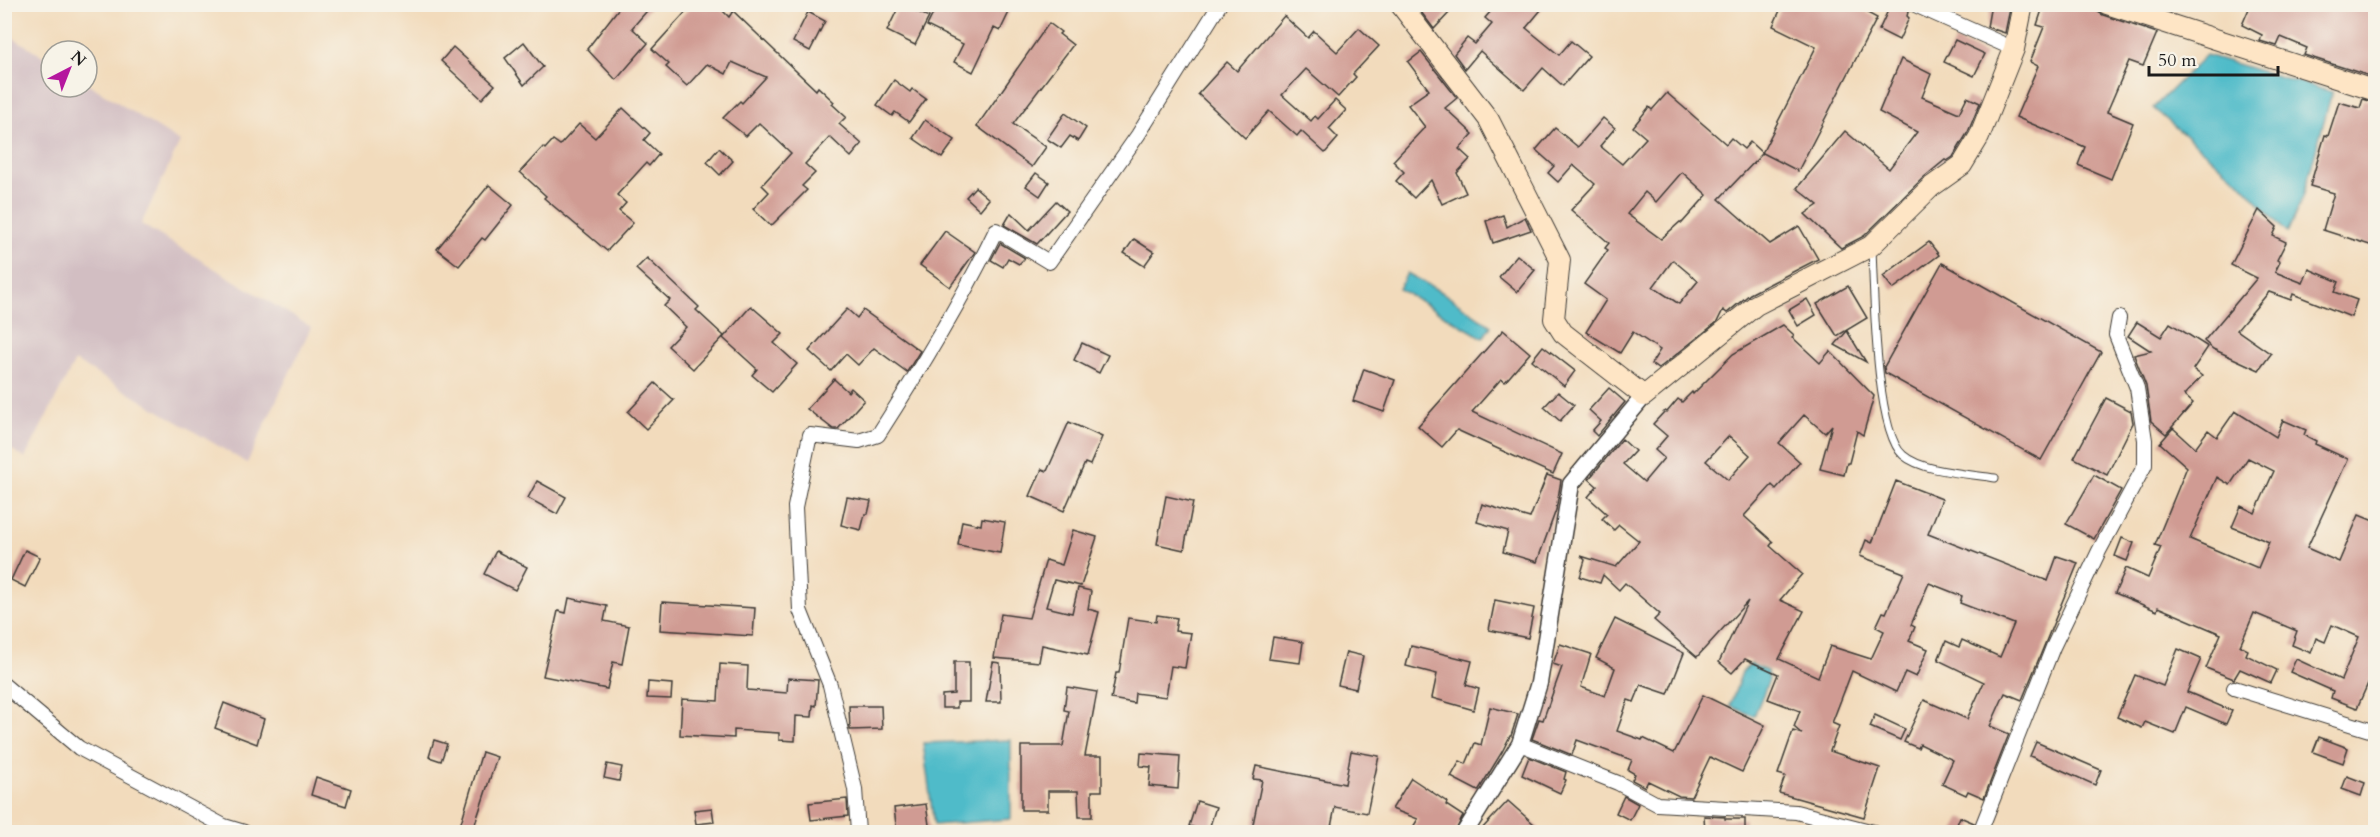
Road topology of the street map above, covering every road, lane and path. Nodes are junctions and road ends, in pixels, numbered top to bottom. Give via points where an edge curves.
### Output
1 (1221, 4) edge
2 (1400, 4) edge
3 (1913, 4) edge
4 (2023, 4) edge
5 (2107, 4) edge
6 (2014, 49) junction
7 (2376, 91) edge
8 (1872, 246) junction
9 (2119, 318) dead end
10 (1644, 396) junction
11 (1995, 478) dead end
12 (4, 685) edge
13 (2234, 688) dead end
14 (2376, 732) edge
15 (1520, 744) junction
16 (244, 832) edge
17 (858, 832) edge
18 (1465, 832) edge
19 (1874, 832) edge
20 (1980, 832) edge

1 - 17 street via 1138,135 1048,262 996,230 927,357 878,435 859,441 810,435 795,507 800,610 831,685 855,789
2 - 10 main road via 1489,120 1560,260 1554,319 1557,326
3 - 6 street
4 - 6 main road
5 - 7 main road
6 - 8 main road via 1979,137 1962,165 1931,187
8 - 10 main road via 1756,305
8 - 11 lane via 1881,401 1892,441 1902,455 1918,465
9 - 20 street via 2116,335 2137,388 2145,465 2053,647
10 - 15 street via 1571,484 1539,683
12 - 16 street via 79,748 224,826
13 - 14 street
15 - 18 street
15 - 19 street via 1618,783 1657,804 1796,812

